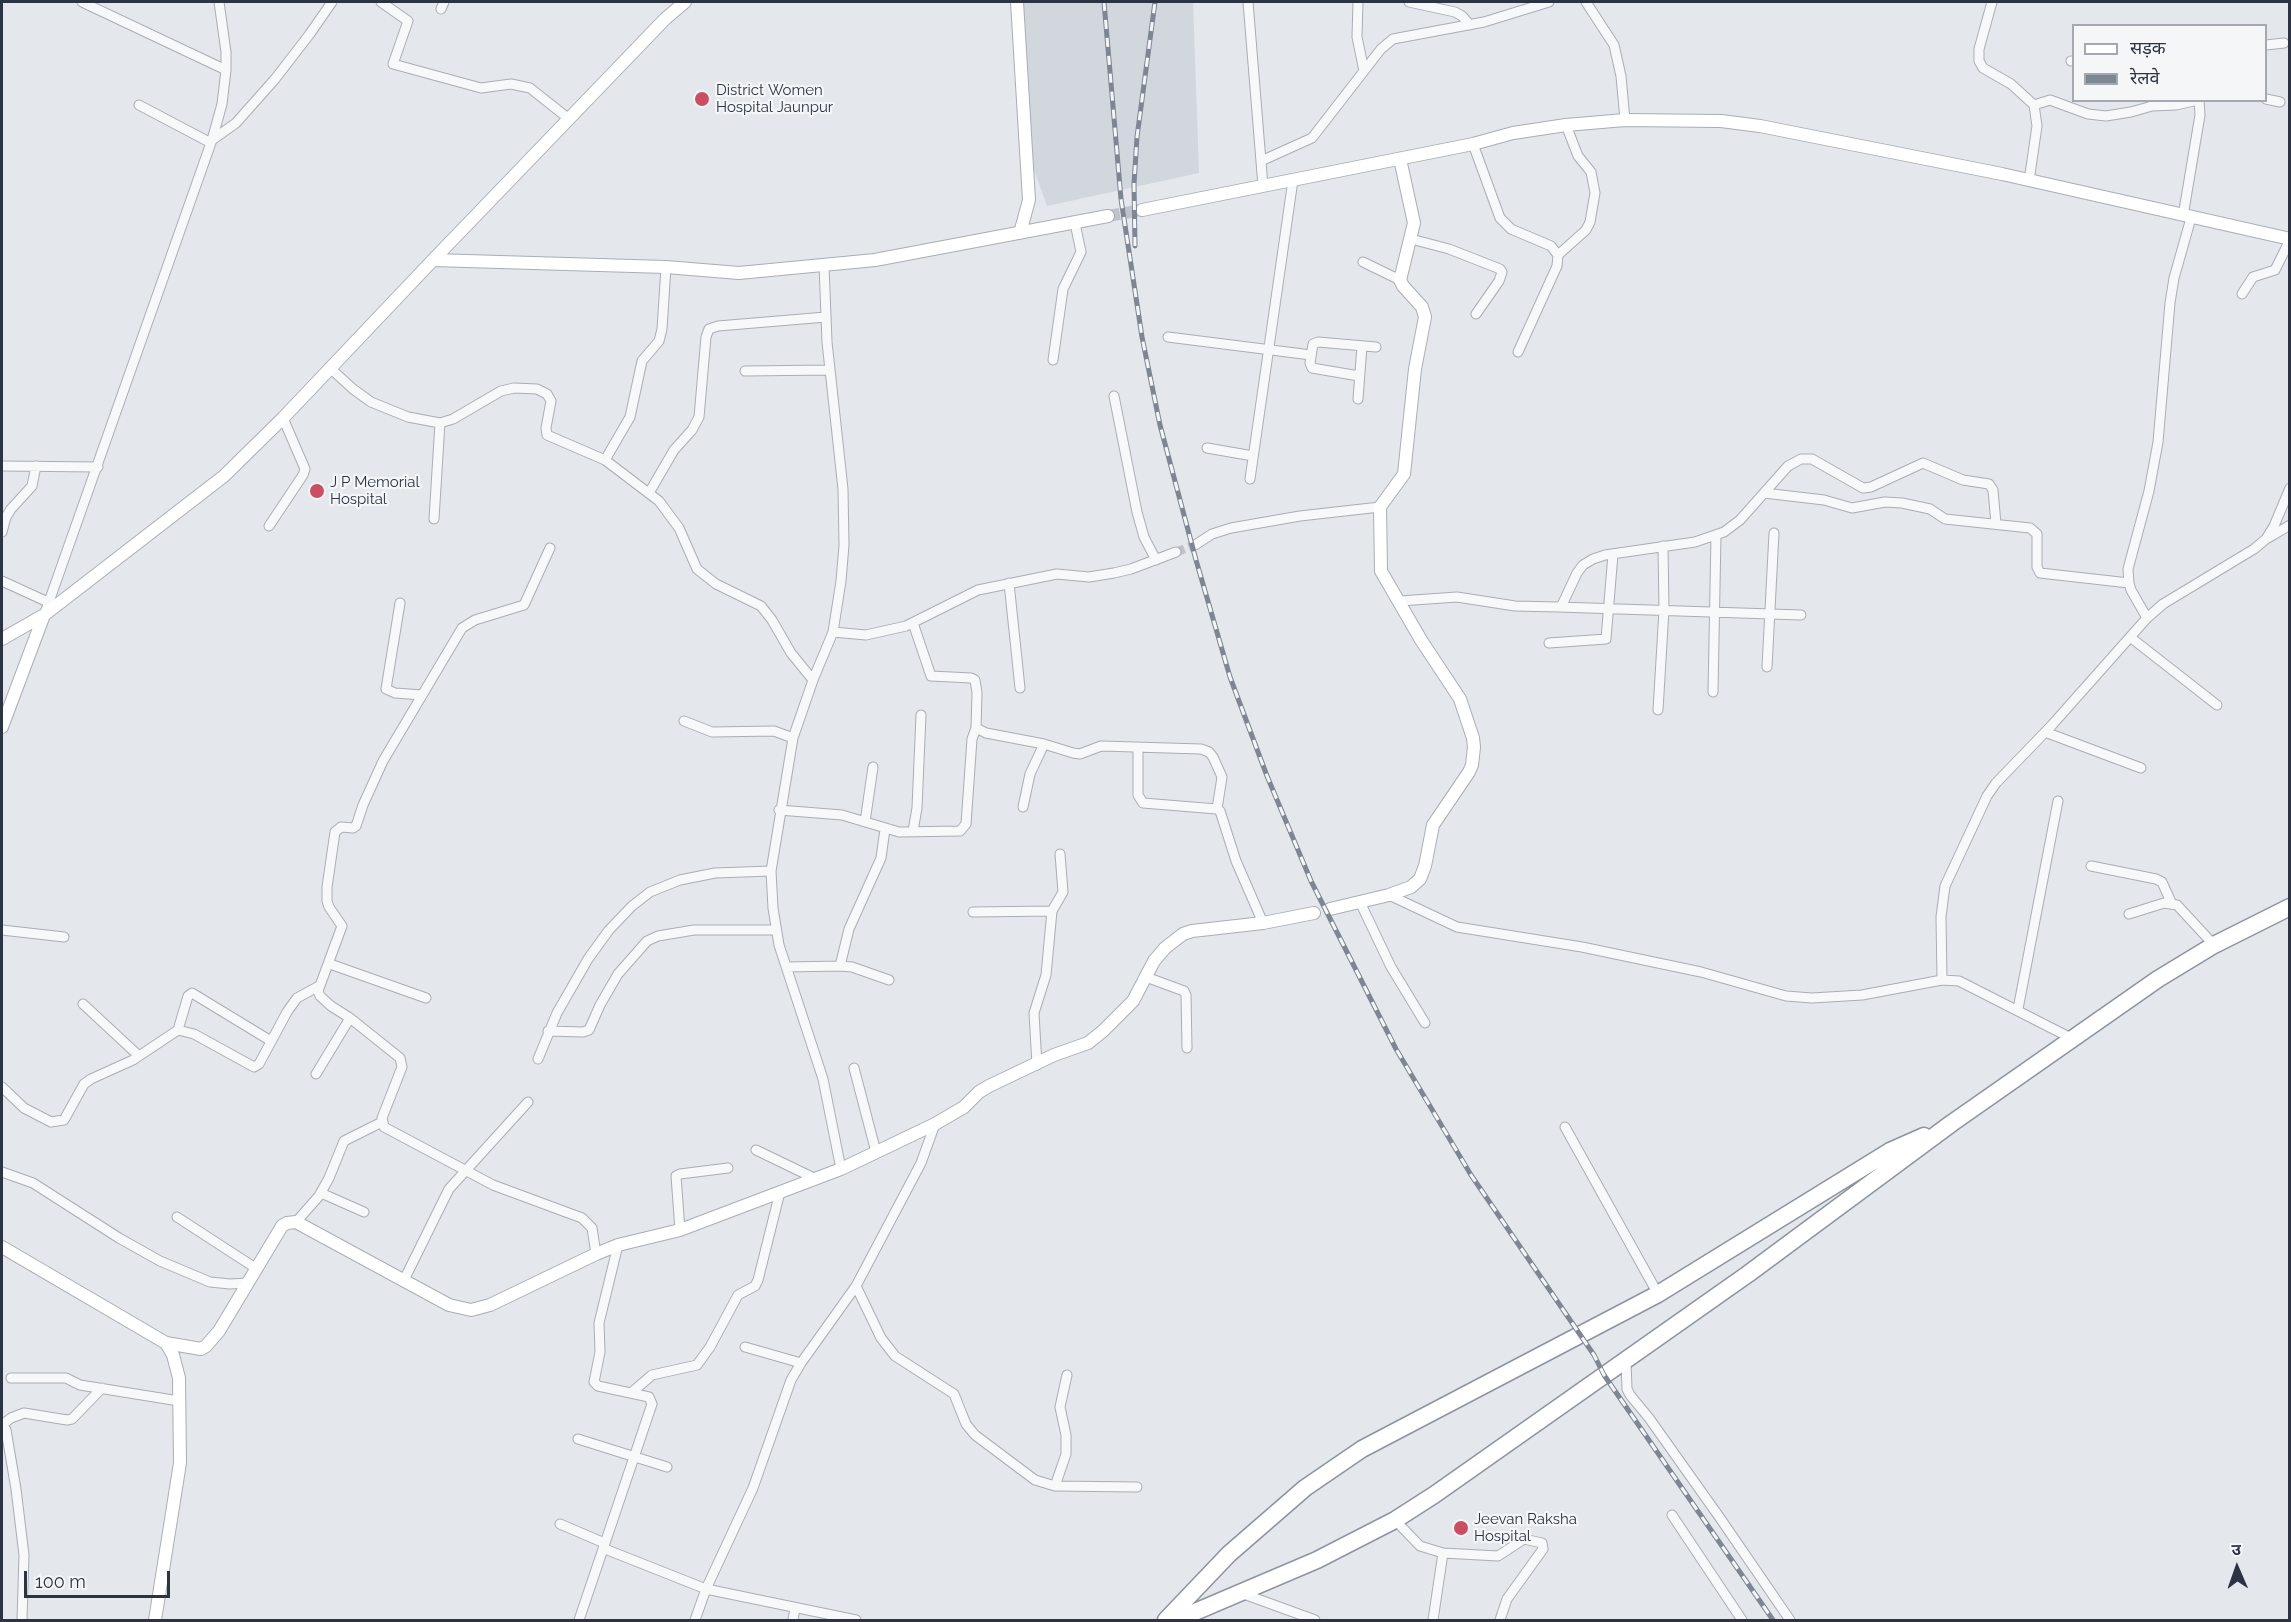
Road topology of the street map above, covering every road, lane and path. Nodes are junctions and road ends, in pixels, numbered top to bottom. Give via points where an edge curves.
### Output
1 (82, 2) edge
2 (219, 2) edge
3 (332, 2) edge
4 (381, 2) edge
5 (685, 2) edge
6 (1017, 2) edge
7 (1248, 2) edge
8 (1358, 2) edge
9 (1409, 2) edge
10 (1549, 2) edge
11 (1586, 2) edge
12 (1992, 2) edge
13 (1470, 25) junction
14 (2284, 44) dead end
15 (2267, 45) edge
16 (226, 70) junction
17 (1364, 71) junction
18 (2267, 99) edge
19 (2189, 102) edge
20 (2198, 102) edge
21 (2280, 102) dead end
22 (139, 105) dead end
23 (2034, 105) junction
24 (569, 118) junction
25 (1625, 120) junction
26 (1566, 125) junction
27 (212, 142) junction
28 (1473, 144) junction
29 (1400, 159) junction
30 (1261, 161) junction
31 (1293, 180) junction
32 (2025, 180) junction
33 (1263, 186) junction
34 (1142, 210) tunnel mouth
35 (1108, 216) tunnel mouth
36 (2187, 217) junction
37 (1075, 223) junction
38 (1020, 233) junction
39 (1411, 239) junction
40 (2289, 239) edge
41 (1558, 255) junction
42 (433, 260) junction
43 (1363, 262) dead end
44 (824, 265) junction
45 (666, 267) junction
46 (1400, 280) junction
47 (2242, 294) dead end
48 (1476, 314) dead end
49 (826, 317) junction
50 (1168, 338) dead end
51 (1362, 346) junction
52 (1376, 347) dead end
53 (1268, 350) junction
54 (1518, 352) dead end
55 (1311, 355) junction
56 (1053, 360) dead end
57 (330, 368) junction
58 (830, 370) junction
59 (745, 371) dead end
60 (1359, 376) junction
61 (1114, 396) dead end
62 (1358, 399) dead end
63 (283, 418) junction
64 (440, 423) junction
65 (1207, 447) dead end
66 (1253, 456) junction
67 (605, 460) junction
68 (2, 466) edge
69 (36, 466) junction
70 (98, 467) junction
71 (1250, 479) dead end
72 (1871, 488) junction
73 (2289, 488) edge
74 (649, 493) junction
75 (1764, 493) junction
76 (1380, 507) junction
77 (1859, 507) junction
78 (434, 519) dead end
79 (1996, 524) junction
80 (2289, 525) edge
81 (269, 526) dead end
82 (2, 532) edge
83 (1774, 533) dead end
84 (1716, 535) junction
85 (2266, 539) junction
86 (1195, 545) tunnel mouth
87 (1663, 546) junction
88 (550, 548) dead end
89 (1176, 552) tunnel mouth
90 (1612, 554) junction
91 (1156, 560) junction
92 (2, 581) edge
93 (1010, 583) junction
94 (2129, 583) junction
95 (1400, 601) junction
96 (50, 603) junction
97 (400, 603) dead end
98 (1559, 607) junction
99 (1610, 609) junction
100 (1664, 610) junction
101 (1716, 612) junction
102 (1770, 614) junction
103 (44, 615) junction
104 (1801, 615) dead end
105 (2147, 618) junction
106 (913, 623) junction
107 (833, 632) junction
108 (2130, 637) junction
109 (2, 639) edge
110 (1549, 643) dead end
111 (1767, 667) dead end
112 (813, 680) junction
113 (1020, 688) dead end
114 (1713, 692) dead end
115 (422, 695) junction
116 (2217, 705) dead end
117 (1658, 710) dead end
118 (921, 715) dead end
119 (684, 722) dead end
120 (2, 727) edge
121 (976, 728) junction
122 (2045, 732) junction
123 (793, 738) junction
124 (1044, 744) junction
125 (1138, 748) junction
126 (873, 767) dead end
127 (2141, 768) dead end
128 (2058, 801) dead end
129 (1023, 807) dead end
130 (1217, 809) junction
131 (780, 810) junction
132 (865, 822) junction
133 (885, 829) junction
134 (914, 831) junction
135 (1060, 854) dead end
136 (2091, 866) dead end
137 (771, 871) junction
138 (1389, 895) junction
139 (1360, 902) junction
140 (2171, 902) junction
141 (2289, 907) edge
142 (1330, 909) dead end
143 (1053, 911) junction
144 (974, 912) dead end
145 (1314, 913) dead end
146 (2129, 914) dead end
147 (1263, 923) junction
148 (777, 930) junction
149 (2, 931) edge
150 (64, 937) dead end
151 (2214, 945) junction
152 (330, 964) junction
153 (840, 966) junction
154 (786, 967) junction
155 (1146, 977) junction
156 (889, 980) dead end
157 (1942, 980) junction
158 (319, 986) junction
159 (426, 998) dead end
160 (83, 1004) dead end
161 (2018, 1009) junction
162 (350, 1018) junction
163 (1425, 1023) dead end
164 (178, 1030) junction
165 (548, 1031) junction
166 (2073, 1039) junction
167 (271, 1041) junction
168 (1187, 1048) dead end
169 (139, 1056) junction
170 (538, 1059) dead end
171 (1037, 1065) junction
172 (854, 1068) dead end
173 (316, 1074) dead end
174 (2, 1087) edge
175 (528, 1102) dead end
176 (382, 1122) junction
177 (1952, 1123) junction
178 (935, 1124) junction
179 (1565, 1127) dead end
180 (756, 1150) dead end
181 (876, 1152) junction
182 (728, 1168) dead end
183 (842, 1169) junction
184 (465, 1171) junction
185 (2, 1172) edge
186 (816, 1179) junction
187 (780, 1192) junction
188 (321, 1193) junction
189 (364, 1212) dead end
190 (177, 1217) dead end
191 (296, 1222) junction
192 (680, 1230) junction
193 (618, 1245) junction
194 (2, 1248) edge
195 (596, 1254) junction
196 (256, 1269) junction
197 (405, 1281) junction
198 (248, 1282) junction
199 (856, 1286) junction
200 (1658, 1294) junction
201 (166, 1343) junction
202 (745, 1347) dead end
203 (1626, 1360) junction
204 (801, 1364) junction
205 (1067, 1375) dead end
206 (11, 1378) dead end
207 (102, 1388) junction
208 (631, 1393) junction
209 (180, 1401) junction
210 (2, 1425) edge
211 (578, 1439) dead end
212 (636, 1457) junction
213 (667, 1467) dead end
214 (1055, 1486) junction
215 (1137, 1486) dead end
216 (1672, 1515) dead end
217 (1395, 1520) junction
218 (560, 1524) dead end
219 (605, 1549) junction
220 (1443, 1553) junction
221 (706, 1589) junction
222 (1240, 1593) junction
223 (795, 1608) junction
224 (21, 1620) edge
225 (155, 1620) edge
226 (579, 1620) edge
227 (694, 1620) edge
228 (793, 1620) edge
229 (856, 1620) edge
230 (1166, 1620) edge
231 (1176, 1620) edge
232 (1315, 1620) edge
233 (1433, 1620) edge
234 (1500, 1620) edge
235 (1742, 1620) edge
236 (1790, 1620) edge

1 - 16 street
2 - 16 street
3 - 27 street via 275,79 236,123
4 - 24 street via 408,21 393,64 481,88 511,84 530,88
5 - 24 street
6 - 38 street via 1029,200
7 - 30 street
8 - 17 street via 1357,37
9 - 13 street via 1455,12
10 - 13 street
11 - 25 street via 1614,45
12 - 23 street via 1979,49 1980,65 2011,84
13 - 17 street via 1393,39
14 - 15 street
16 - 27 street
17 - 30 street via 1312,138
18 - 21 street
19 - 23 street via 2106,116 2088,114 2050,100
20 - 36 street
22 - 27 street
23 - 32 street via 2037,126
24 - 42 street
25 - 26 street
25 - 32 street via 1721,121 1760,126
26 - 28 street
26 - 41 street via 1578,156 1591,172 1595,193 1586,230
27 - 70 street
28 - 29 street
28 - 41 street via 1500,218 1511,229 1551,246
29 - 31 street
29 - 39 street via 1414,223
30 - 33 street
31 - 33 street
31 - 53 street
32 - 36 street
33 - 34 street
35 - 37 street
36 - 40 street
36 - 94 street via 2172,290 2158,442 2131,556
37 - 38 street
37 - 56 street via 1081,252 1063,289
38 - 44 street via 875,260
39 - 46 street
39 - 48 street via 1500,269 1499,281
40 - 47 street via 2275,270 2253,277
41 - 54 street via 1557,266
42 - 45 street
42 - 57 street
43 - 46 street
44 - 45 street via 740,273
44 - 49 street
45 - 67 street via 659,341 642,361 630,417
46 - 76 street via 1425,317 1415,369 1404,474
49 - 58 street
49 - 74 street via 709,329 699,417 669,456
50 - 53 street
51 - 52 street
51 - 55 street via 1316,342
51 - 60 street
53 - 55 street
53 - 66 street
55 - 60 street via 1314,369
57 - 63 street
57 - 64 street via 371,402 408,417
58 - 59 street
58 - 107 street via 844,506 841,581
60 - 62 street
61 - 91 street via 1137,512
63 - 81 street via 305,470
63 - 103 street via 224,476
64 - 67 street via 501,390 537,389 551,401 547,435
64 - 78 street
65 - 66 street
66 - 71 street
67 - 74 street
68 - 69 street
69 - 70 street
69 - 82 street via 32,486 11,509
70 - 96 street
72 - 75 street via 1855,486 1807,458 1788,466
72 - 77 street
72 - 79 street via 1926,463 1964,480 1991,485
73 - 85 street
74 - 112 street via 673,517 697,569 716,584 760,606
75 - 77 street
75 - 84 street via 1740,520
76 - 86 street via 1231,528
76 - 95 street via 1381,571
77 - 79 street via 1892,502 1930,509 1949,519
79 - 94 street via 2034,530 2040,573
80 - 85 street
83 - 102 street
84 - 87 street
84 - 101 street
85 - 105 street
87 - 90 street
87 - 100 street
88 - 115 street via 521,606 465,624
89 - 91 street
90 - 98 street via 1583,566
90 - 99 street
91 - 93 street via 1089,577 1056,574
92 - 96 street
93 - 106 street via 968,594
93 - 113 street
94 - 105 street
95 - 98 street via 1457,597 1515,606
95 - 138 street via 1460,699 1474,747 1469,772 1433,825 1420,879
96 - 103 street
97 - 115 street via 386,689
98 - 99 street
99 - 100 street
99 - 110 street via 1606,639
100 - 101 street
100 - 117 street
101 - 102 street
101 - 114 street
102 - 104 street
102 - 111 street
103 - 109 street
103 - 120 street
105 - 108 street
106 - 107 street via 866,635
106 - 121 street via 931,676 975,680
107 - 112 street
108 - 116 street
108 - 122 street
112 - 123 street
115 - 152 street via 377,772 353,828 341,827 335,832 327,901 342,926
118 - 134 street
119 - 123 street via 712,732 774,731
121 - 124 street
121 - 134 street via 965,828
122 - 127 street
122 - 157 street via 1987,796 1945,886 1941,917
123 - 131 street
124 - 125 street via 1080,754 1101,746
124 - 129 street via 1030,774
125 - 130 street via 1138,795 1143,803
125 - 130 street via 1209,752 1222,777
126 - 132 street
128 - 161 street
130 - 147 street
131 - 132 street via 842,815
131 - 137 street
132 - 133 street
133 - 134 street
133 - 153 street via 881,858 849,929
135 - 143 street via 1062,892
136 - 140 street via 2156,879 2162,882
137 - 148 street
137 - 165 street via 715,873 680,880 650,892 609,930
138 - 139 street
138 - 157 street via 1457,927 1582,947 1786,996 1862,995
139 - 142 street
139 - 163 street via 1391,967
140 - 146 street
140 - 151 street
141 - 151 highway
143 - 144 street
143 - 171 street via 1046,975 1034,1013
145 - 147 street
147 - 155 street via 1183,934 1160,954
148 - 154 street
148 - 165 street via 694,930 658,936 647,941 618,974 589,1030
149 - 150 street
151 - 166 highway
152 - 158 street
152 - 159 street
153 - 154 street
153 - 156 street
154 - 183 street via 823,1079
155 - 168 street via 1184,991
155 - 171 street via 1133,1001 1103,1031 1088,1043
157 - 161 street via 1967,984
158 - 162 street via 320,996
158 - 167 street via 297,998
160 - 169 street
161 - 166 street
162 - 173 street
162 - 176 street via 390,1048 402,1063
164 - 167 street via 194,1034 254,1067
164 - 167 street via 192,993
164 - 169 street
165 - 170 street
166 - 177 highway
169 - 174 street via 91,1078 64,1120 51,1122 24,1108
171 - 178 street via 989,1086
172 - 181 street
175 - 184 street
176 - 184 street via 384,1127
176 - 188 street via 344,1141
177 - 200 highway via 1890,1150
177 - 203 highway
178 - 181 street
178 - 199 street via 921,1163
179 - 200 street
180 - 186 street
181 - 183 street
182 - 192 street via 676,1176
183 - 186 street
184 - 195 street via 582,1218 592,1228
184 - 197 street via 441,1202
185 - 198 street via 33,1183 160,1261 210,1282
186 - 187 street
187 - 192 street
187 - 208 street via 758,1280 738,1296 703,1356 690,1368 652,1375
188 - 189 street
188 - 191 street
190 - 196 street
191 - 196 street via 282,1226
191 - 197 street
192 - 193 street
193 - 195 street
193 - 208 street via 599,1323 600,1352 594,1382
194 - 201 street
195 - 197 street via 471,1311 449,1305
196 - 198 street
198 - 201 street via 206,1346
199 - 204 street
199 - 214 street via 881,1338 895,1356 954,1394 975,1435 1035,1480
200 - 230 highway via 1362,1449 1305,1488 1228,1554
201 - 209 street via 179,1378
202 - 204 street
203 - 217 highway
203 - 236 street via 1630,1395
204 - 221 street via 753,1488
205 - 214 street via 1060,1407 1066,1454
206 - 207 street via 66,1378
207 - 209 street
207 - 210 street via 72,1419 24,1413
208 - 212 street via 649,1397 652,1404
209 - 225 street via 180,1463
210 - 224 street via 6,1430 24,1556
211 - 212 street
212 - 213 street
212 - 219 street
214 - 215 street
216 - 235 street
217 - 220 street via 1420,1546
217 - 222 highway
218 - 219 street via 602,1542
219 - 221 street
219 - 226 street
220 - 233 street
220 - 234 street via 1498,1556 1524,1539 1542,1543 1544,1550 1507,1599
221 - 223 street
221 - 227 street
222 - 231 highway
222 - 232 street
223 - 228 street
223 - 229 street

